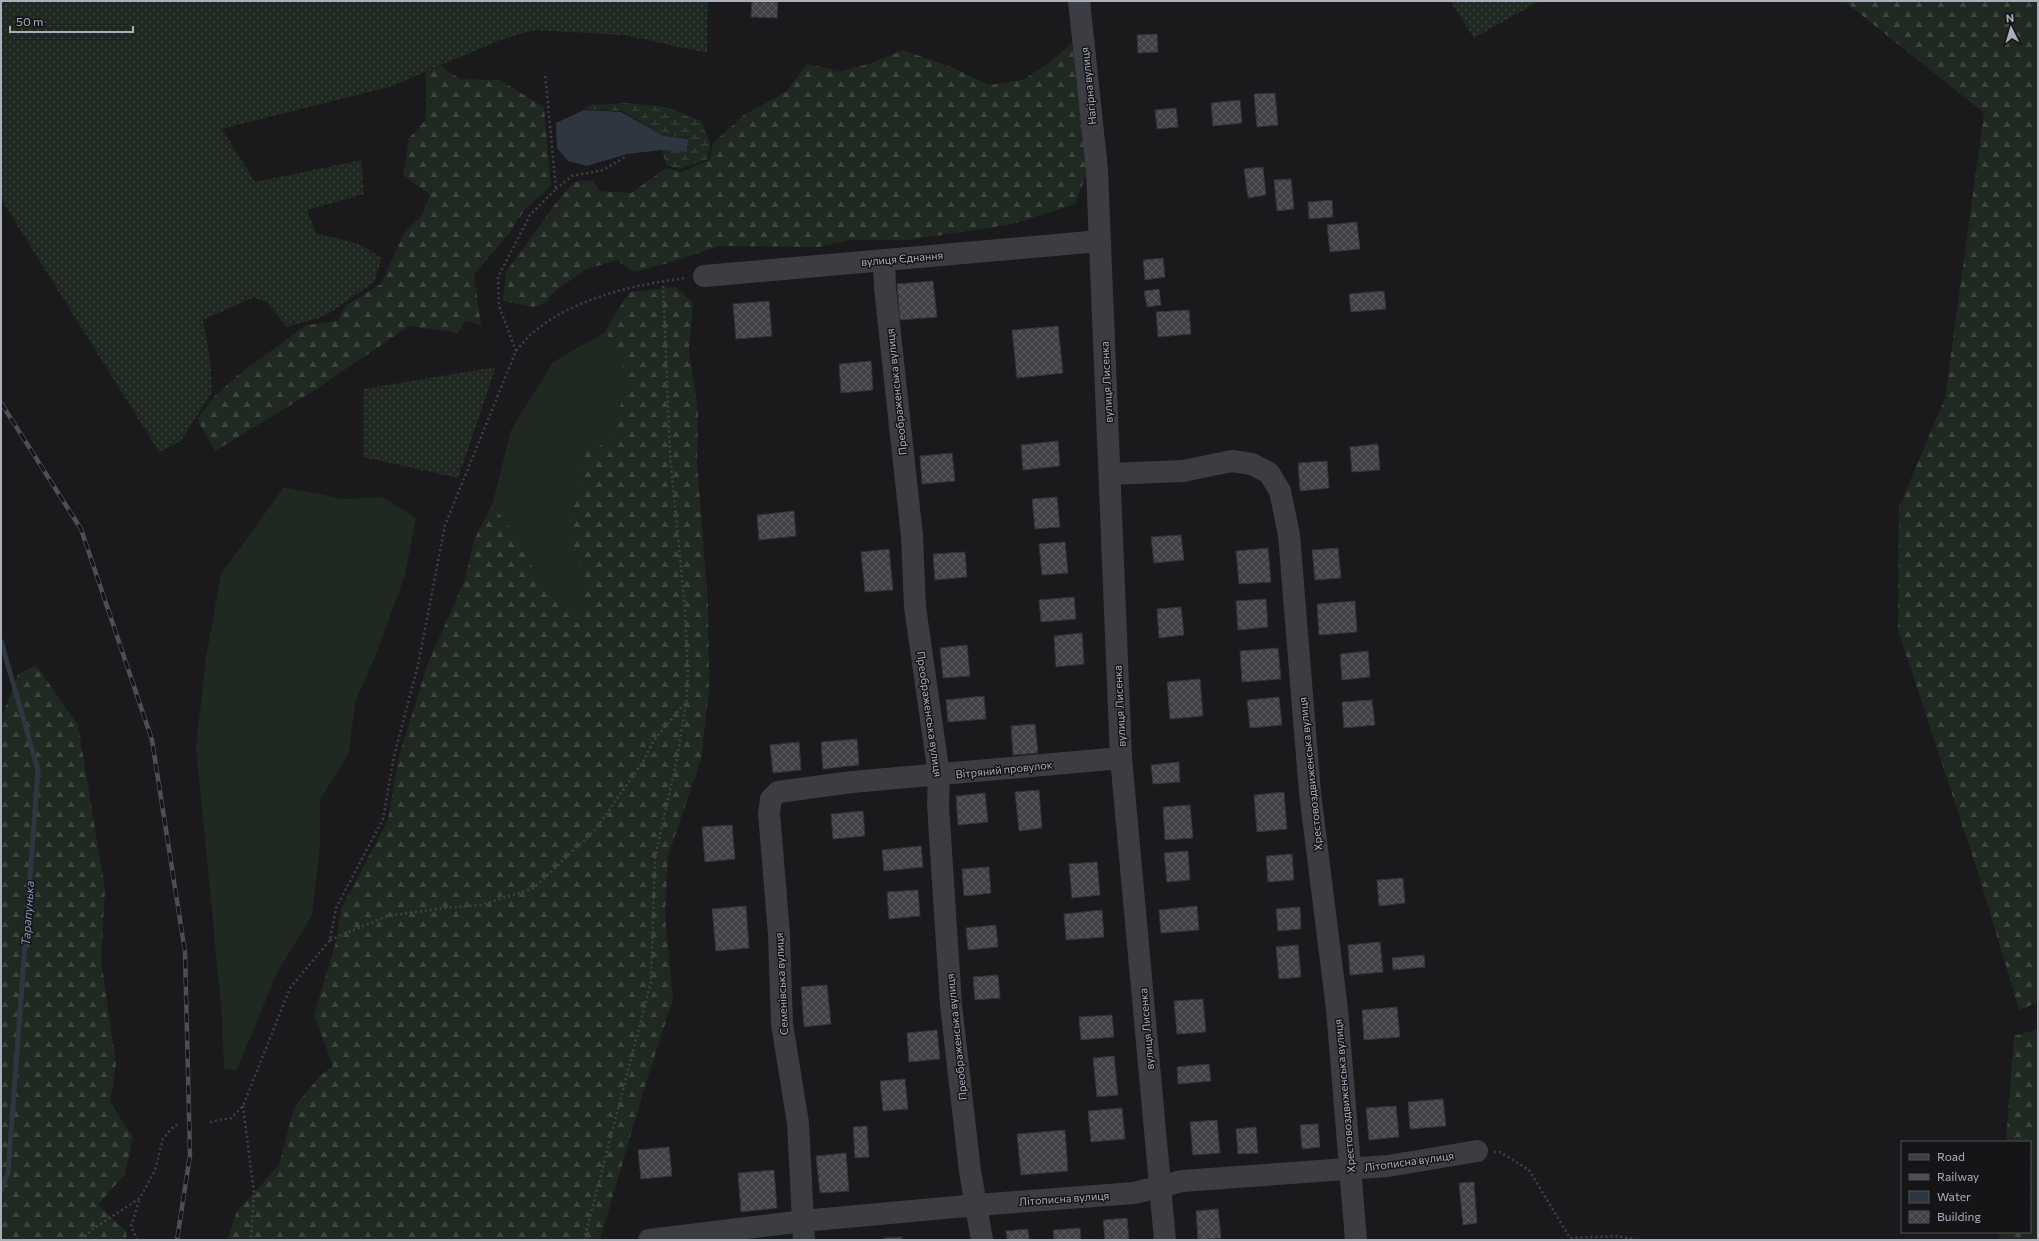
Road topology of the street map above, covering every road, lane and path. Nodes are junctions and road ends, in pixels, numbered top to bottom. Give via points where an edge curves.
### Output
1 (1079, 1) edge
2 (546, 73) dead end
3 (627, 156) dead end
4 (1098, 170) joint
5 (556, 189) junction
6 (1100, 241) junction
7 (884, 260) junction
8 (704, 276) joint
9 (663, 280) junction
10 (516, 351) junction
11 (1110, 474) junction
12 (686, 702) junction
13 (1121, 758) junction
14 (940, 775) junction
15 (771, 799) joint
16 (330, 940) junction
17 (243, 1106) junction
18 (210, 1122) dead end
19 (180, 1124) dead end
20 (1478, 1152) joint
21 (1351, 1169) junction
22 (1161, 1186) junction
23 (140, 1198) junction
24 (977, 1205) junction
25 (803, 1231) edge
26 (81, 1240) edge
27 (137, 1240) edge
28 (251, 1240) edge
29 (584, 1240) edge
30 (649, 1240) edge
31 (982, 1240) edge
32 (1166, 1240) edge
33 (1356, 1240) edge
34 (1637, 1240) edge

1 - 4 street, Нагірна вулиця
2 - 5 path
3 - 5 path via 603,170 572,176
4 - 6 street, вулиця Лисенка
5 - 10 path via 530,215 498,277 499,306
6 - 7 street, вулиця Єднання
6 - 11 street, вулиця Лисенка
7 - 8 street, вулиця Єднання
7 - 14 street, Преображенська вулиця via 912,536 916,607
8 - 9 path
9 - 10 path via 620,290 568,309 535,330
9 - 12 path via 670,455 685,609 688,675
10 - 16 path via 445,525 418,665 394,756 383,819 336,908
11 - 13 street, вулиця Лисенка
11 - 21 street, Хрестовоздвиженська вулиця via 1183,471 1232,461 1252,464 1269,473 1280,491 1289,535 1310,793 1337,1009
12 - 16 path via 654,740 644,760 596,830 534,888 481,905 387,916
12 - 29 path via 677,760 655,857 651,982
13 - 14 street, Вітряний провулок
13 - 22 street, вулиця Лисенка
14 - 15 street, Вітряний провулок via 852,782 778,792
14 - 24 street, Преображенська вулиця via 938,805 951,1005 970,1171
15 - 25 street, Семенівська вулиця via 769,813 779,934 782,1024 798,1123
16 - 17 path via 290,988
17 - 18 path via 231,1118
17 - 28 path via 254,1193
19 - 23 path via 174,1126 162,1139 155,1170
20 - 21 street, Літописна вулиця
20 - 34 path via 1500,1152 1528,1170 1570,1238 1618,1236
21 - 22 street, Літописна вулиця via 1182,1181
21 - 33 street, Хрестовоздвиженська вулиця
22 - 24 street, Літописна вулиця via 1134,1193
22 - 32 street, вулиця Лисенка
23 - 26 path via 93,1229
23 - 27 path via 131,1226
24 - 25 street, Літописна вулиця
24 - 31 street, Преображенська вулиця
25 - 30 street, Літописна вулиця

